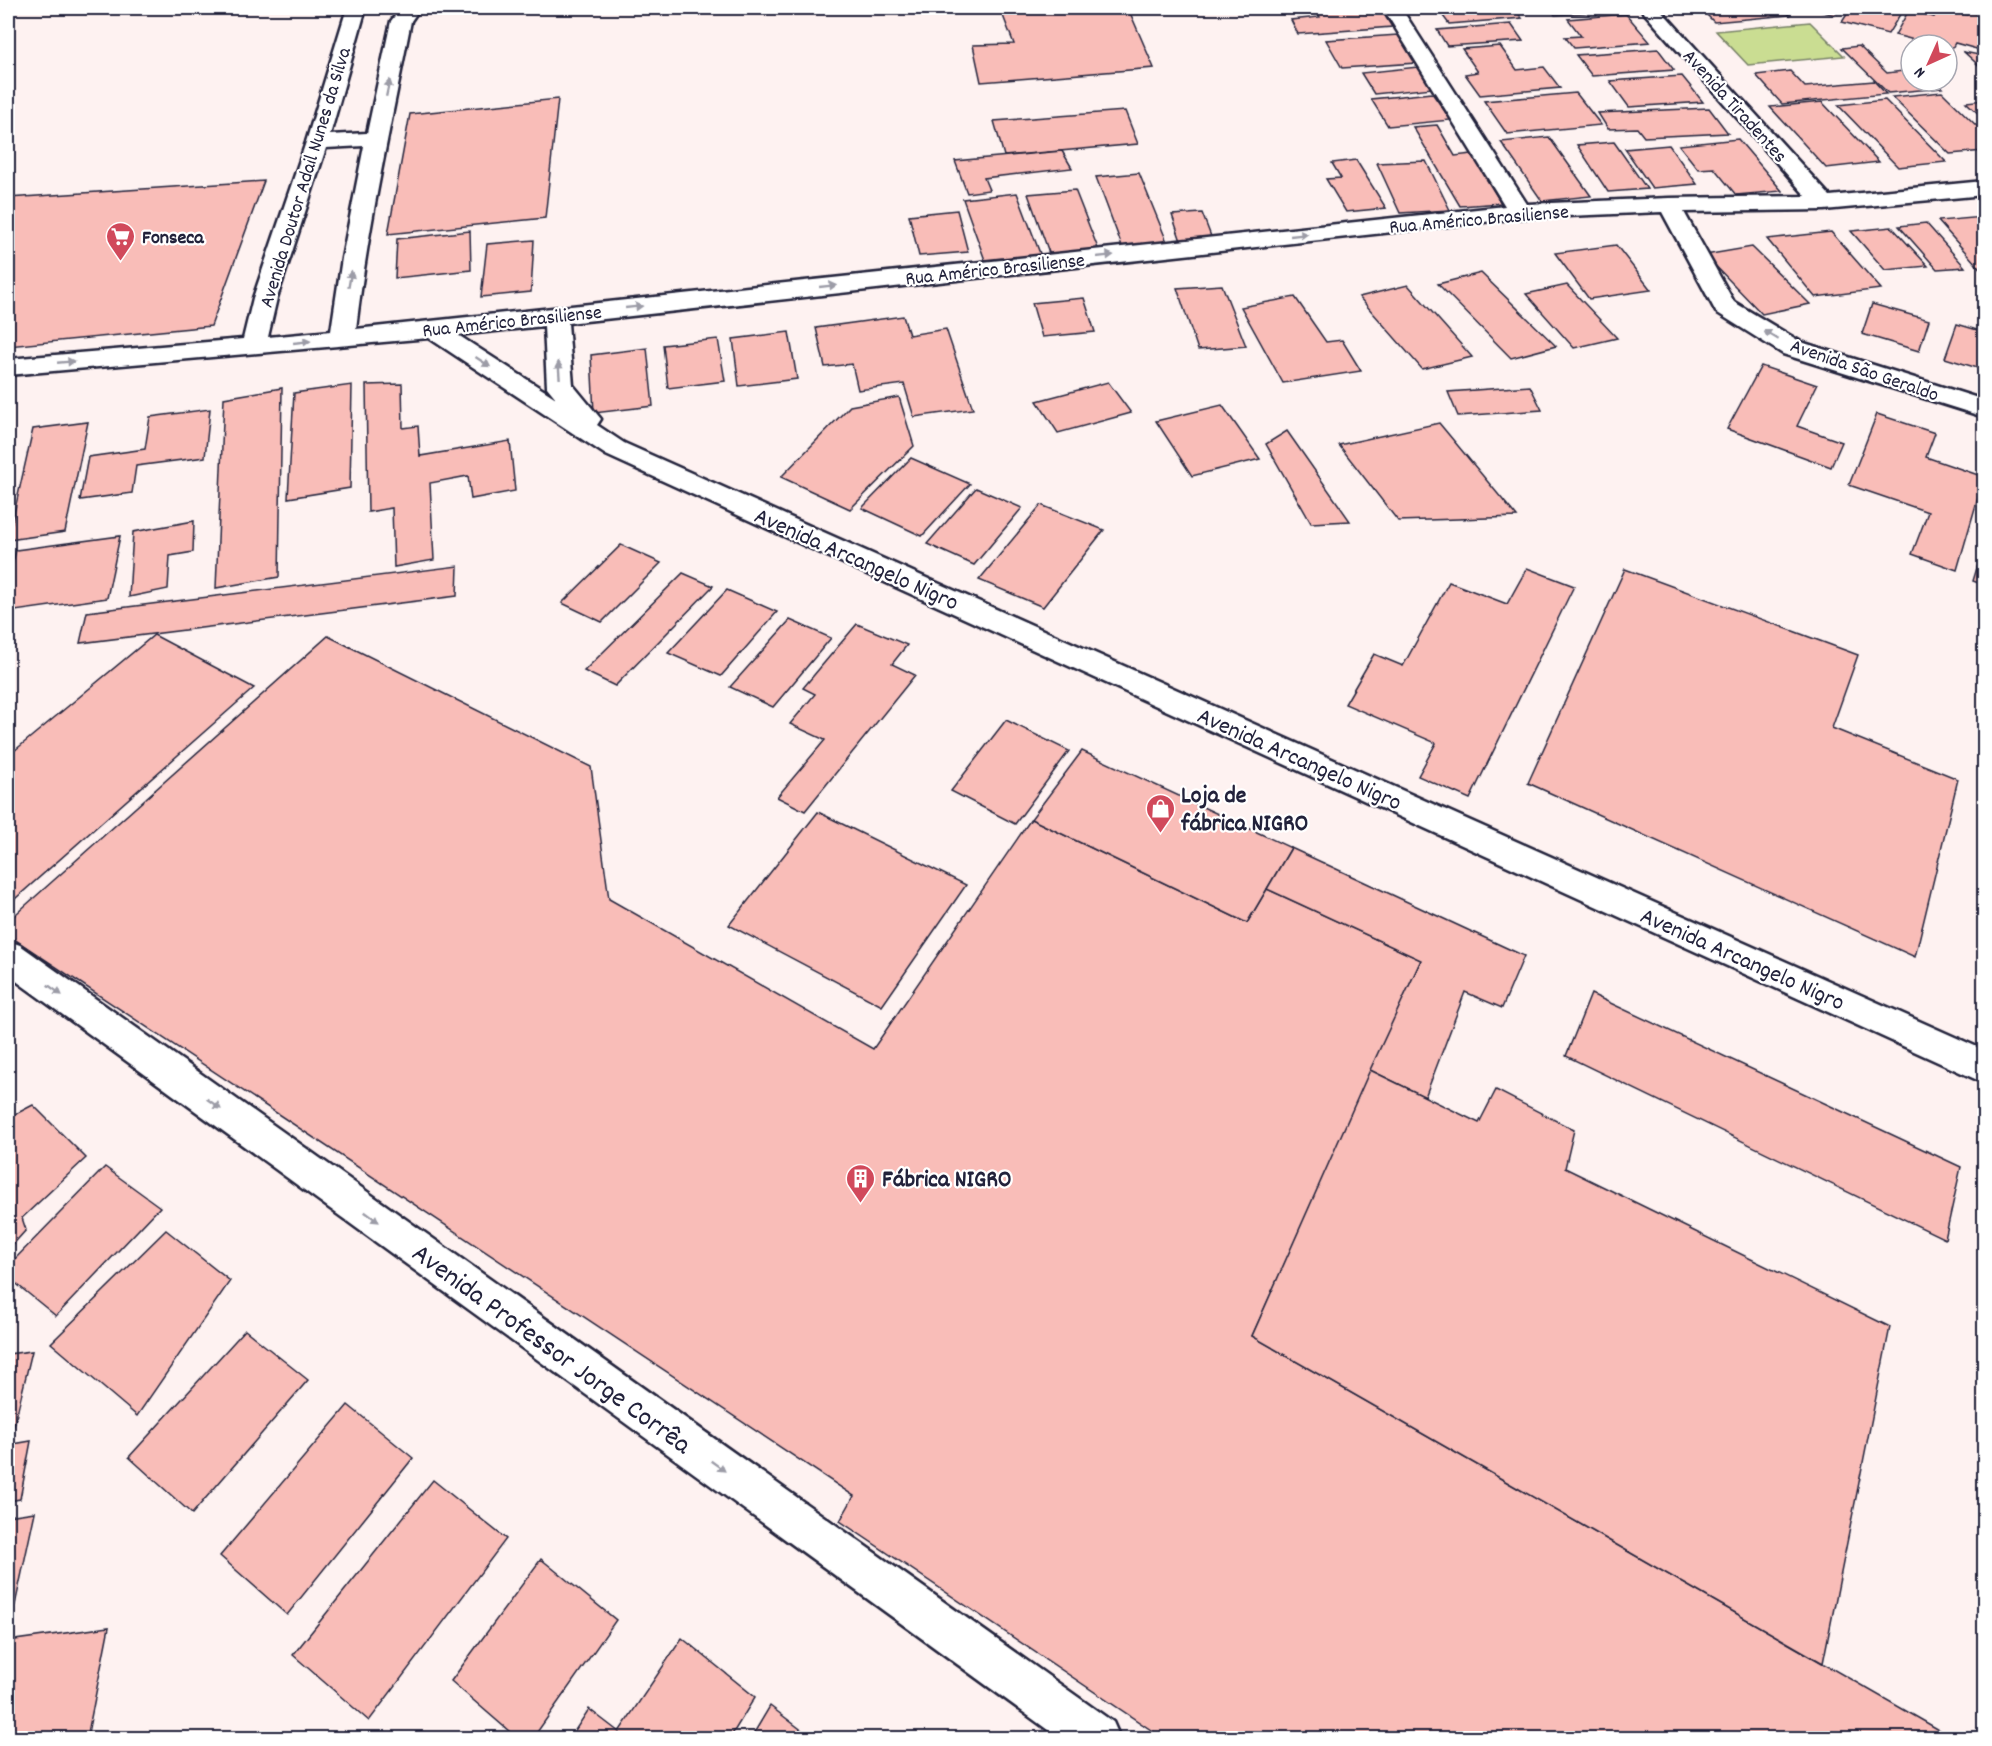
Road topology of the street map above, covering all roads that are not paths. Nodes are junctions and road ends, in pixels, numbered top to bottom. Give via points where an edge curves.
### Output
1 (356, 8) edge
2 (410, 8) edge
3 (1392, 8) edge
4 (1649, 8) edge
5 (377, 138) junction
6 (317, 142) junction
7 (1984, 188) edge
8 (1824, 203) junction
9 (1669, 205) junction
10 (1520, 211) junction
11 (555, 315) junction
12 (434, 330) junction
13 (343, 337) junction
14 (253, 347) junction
15 (8, 367) edge
16 (1984, 409) edge
17 (615, 449) junction
18 (10, 966) edge
19 (1984, 1067) edge
20 (1098, 1738) edge

1 - 6 street, Avenida Doutor Adail Nunes da Silva
5 -> 2 street via 401,21
3 - 10 street
4 - 8 street, Avenida Tiradentes
5 - 6 street
13 -> 5 street via 348,287
6 - 14 street, Avenida Doutor Adail Nunes da Silva via 265,298
7 - 8 street, Rua Américo Brasiliense
8 - 9 street, Rua Américo Brasiliense
9 - 10 street, Rua Américo Brasiliense
16 -> 9 street, Avenida São Geraldo via 1792,348 1725,308
11 -> 10 street, Rua Américo Brasiliense
11 - 12 street, Rua Américo Brasiliense
17 -> 11 street, Avenida Arcangelo Nigro via 560,387
12 - 13 street, Rua Américo Brasiliense
12 -> 17 street, Avenida Arcangelo Nigro
14 -> 13 street, Rua Américo Brasiliense
15 -> 14 street, Rua Américo Brasiliense
17 - 19 street, Avenida Arcangelo Nigro
18 -> 20 street, Avenida Professor Jorge Corrêa

